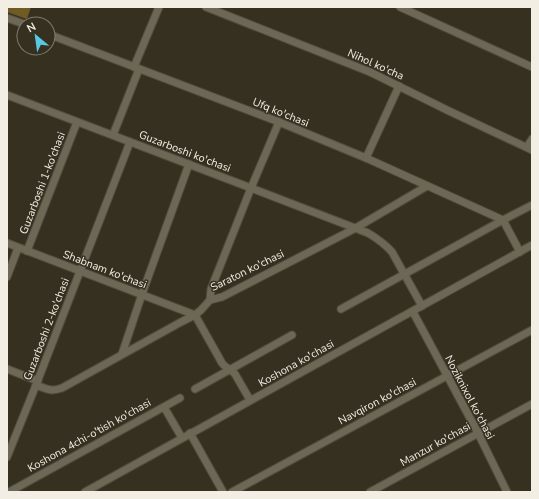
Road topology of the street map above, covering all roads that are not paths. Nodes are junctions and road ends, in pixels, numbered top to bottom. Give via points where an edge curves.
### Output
1 (159, 7) edge
2 (206, 7) edge
3 (400, 7) edge
4 (56, 37) edge
5 (137, 68) junction
6 (532, 68) edge
7 (399, 86) junction
8 (7, 95) edge
9 (78, 122) junction
10 (279, 122) junction
11 (113, 135) junction
12 (532, 139) edge
13 (130, 142) junction
14 (530, 148) edge
15 (366, 158) junction
16 (189, 164) junction
17 (427, 186) junction
18 (251, 188) junction
19 (532, 205) edge
20 (503, 220) junction
21 (354, 228) junction
22 (7, 243) edge
23 (532, 245) edge
24 (18, 248) junction
25 (27, 251) junction
26 (520, 252) junction
27 (80, 271) junction
28 (404, 275) junction
29 (7, 277) edge
30 (142, 294) junction
31 (210, 300) junction
32 (422, 306) junction
33 (341, 309) dead end
34 (413, 312) junction
35 (195, 315) junction
36 (532, 330) edge
37 (292, 335) dead end
38 (122, 354) junction
39 (230, 369) junction
40 (7, 370) edge
41 (447, 376) junction
42 (37, 383) junction
43 (195, 389) dead end
44 (180, 398) dead end
45 (250, 400) junction
46 (532, 404) edge
47 (164, 407) junction
48 (478, 433) junction
49 (190, 434) junction
50 (182, 438) junction
51 (7, 457) edge
52 (8, 492) edge
53 (85, 492) edge
54 (223, 492) edge
55 (232, 492) edge
56 (370, 492) edge
57 (507, 492) edge

1 - 5 street
2 - 7 street, Nihol ko'cha
3 - 6 street
4 - 5 street, Ufq ko'chasi
5 - 10 street, Ufq ko'chasi
5 - 11 street
7 - 14 street, Nihol ko'cha
7 - 15 street
8 - 9 street, Guzarboshi ko'chasi
9 - 11 street, Guzarboshi ko'chasi
9 - 25 street, Guzarboshi 1-ko'chasi
10 - 15 street, Ufq ko'chasi
10 - 18 street
11 - 13 street, Guzarboshi ko'chasi
12 - 14 street
13 - 16 street, Guzarboshi ko'chasi
13 - 27 street, Guzarboshi 2-ko'chasi
15 - 17 street, Ufq ko'chasi
16 - 18 street, Guzarboshi ko'chasi
16 - 30 street
17 - 20 street, Ufq ko'chasi
17 - 21 street, Saraton ko'chasi
18 - 21 street, Guzarboshi ko'chasi
18 - 31 street via 211,289
19 - 20 street
20 - 26 street
20 - 28 street
21 - 28 street via 368,233 386,245
21 - 31 street, Saraton ko'chasi via 222,297
22 - 24 street, Shabnam ko'chasi
23 - 26 street, Koshona ko'chasi
24 - 25 street, Shabnam ko'chasi
24 - 29 street, Guzarboshi 1-ko'chasi
25 - 27 street, Shabnam ko'chasi
26 - 32 street, Koshona ko'chasi
27 - 30 street, Shabnam ko'chasi
27 - 42 street, Guzarboshi 2-ko'chasi
28 - 32 street
28 - 33 street
30 - 35 street, Shabnam ko'chasi
30 - 38 street
31 - 35 street, Saraton ko'chasi
32 - 34 street, Koshona ko'chasi
34 - 41 street, Noziknixol ko'chasi
34 - 45 street, Koshona ko'chasi
35 - 38 street, Saraton ko'chasi
35 - 39 street via 222,363
36 - 41 street, Navqiron ko'chasi
37 - 39 street
38 - 42 street, Saraton ko'chasi via 62,388 49,390
39 - 43 street
39 - 45 street
40 - 42 street, Saraton ko'chasi
41 - 48 street, Noziknixol ko'chasi
41 - 55 street, Navqiron ko'chasi
42 - 51 street, Guzarboshi 2-ko'chasi
44 - 47 street, Koshona 4chi-o'tish ko'chasi
45 - 49 street, Koshona ko'chasi
46 - 48 street, Manzur ko'chasi
47 - 50 street
47 - 52 street, Koshona 4chi-o'tish ko'chasi
48 - 56 street, Manzur ko'chasi
48 - 57 street, Noziknixol ko'chasi
49 - 50 street, Koshona ko'chasi
49 - 54 street
50 - 53 street, Koshona ko'chasi

